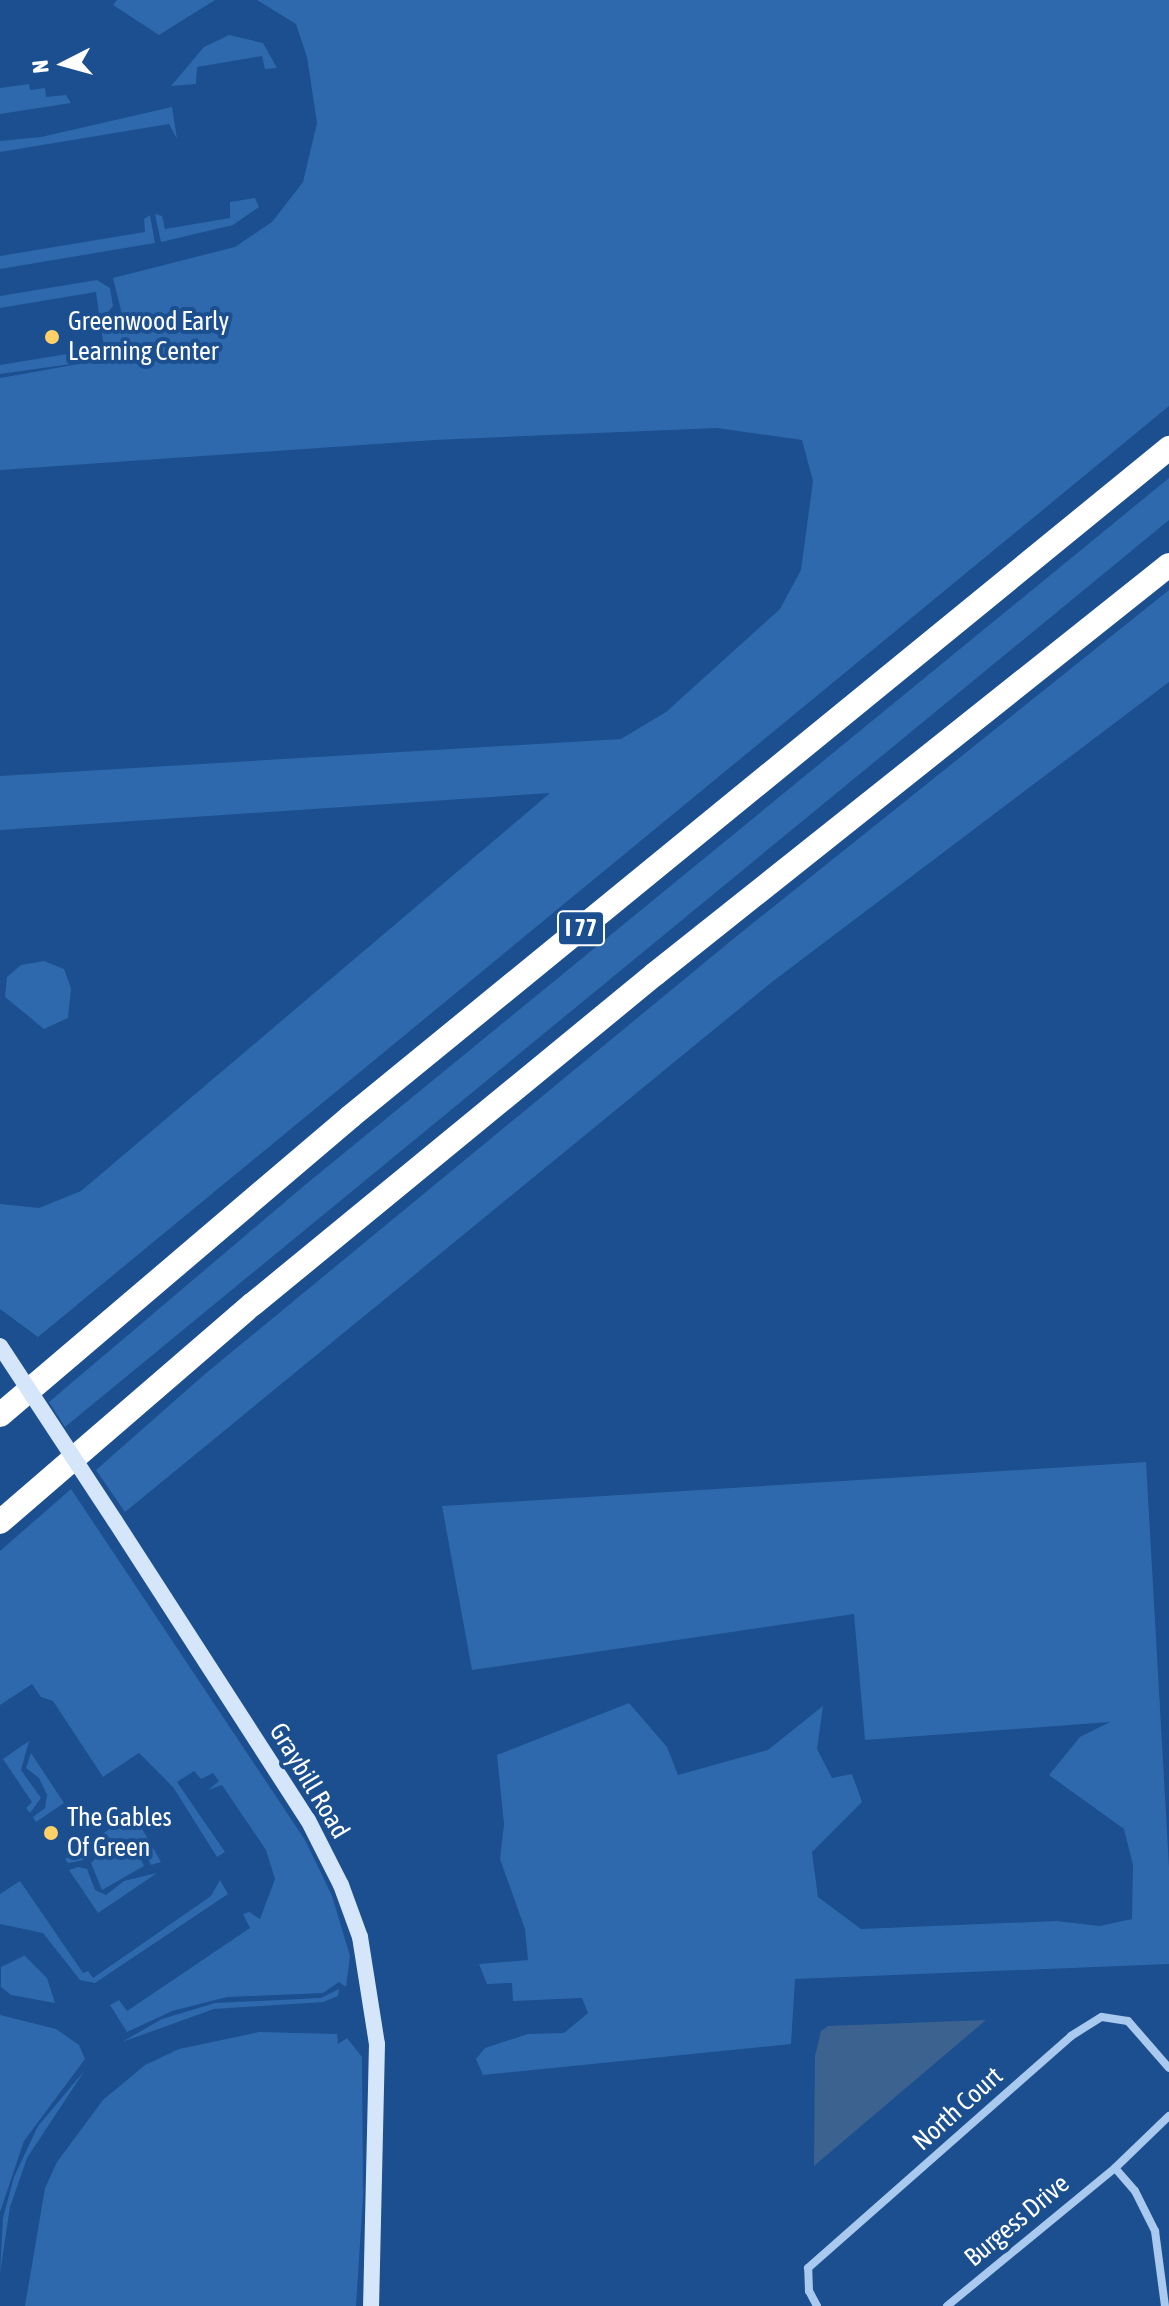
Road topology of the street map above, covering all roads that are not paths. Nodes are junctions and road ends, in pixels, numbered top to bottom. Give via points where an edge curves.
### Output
1 (1169, 448) edge
2 (1169, 565) edge
3 (0, 1346) edge
4 (0, 1415) edge
5 (0, 1522) edge
6 (1169, 2068) edge
7 (1169, 2116) edge
8 (1115, 2168) junction
9 (371, 2306) edge
10 (817, 2306) edge
11 (947, 2306) edge
12 (1165, 2306) edge

1 - 4 highway, I 77 via 350,1117
2 - 5 highway via 655,974 253,1304
3 - 9 street, Graybill Road, bridge via 308,1820 341,1885 360,1937 377,2044
6 - 10 street, North Court via 1128,2021 1102,2017 1071,2036 808,2268 809,2291
7 - 8 street
8 - 11 street, Burgess Drive
8 - 12 street via 1135,2191 1155,2231

